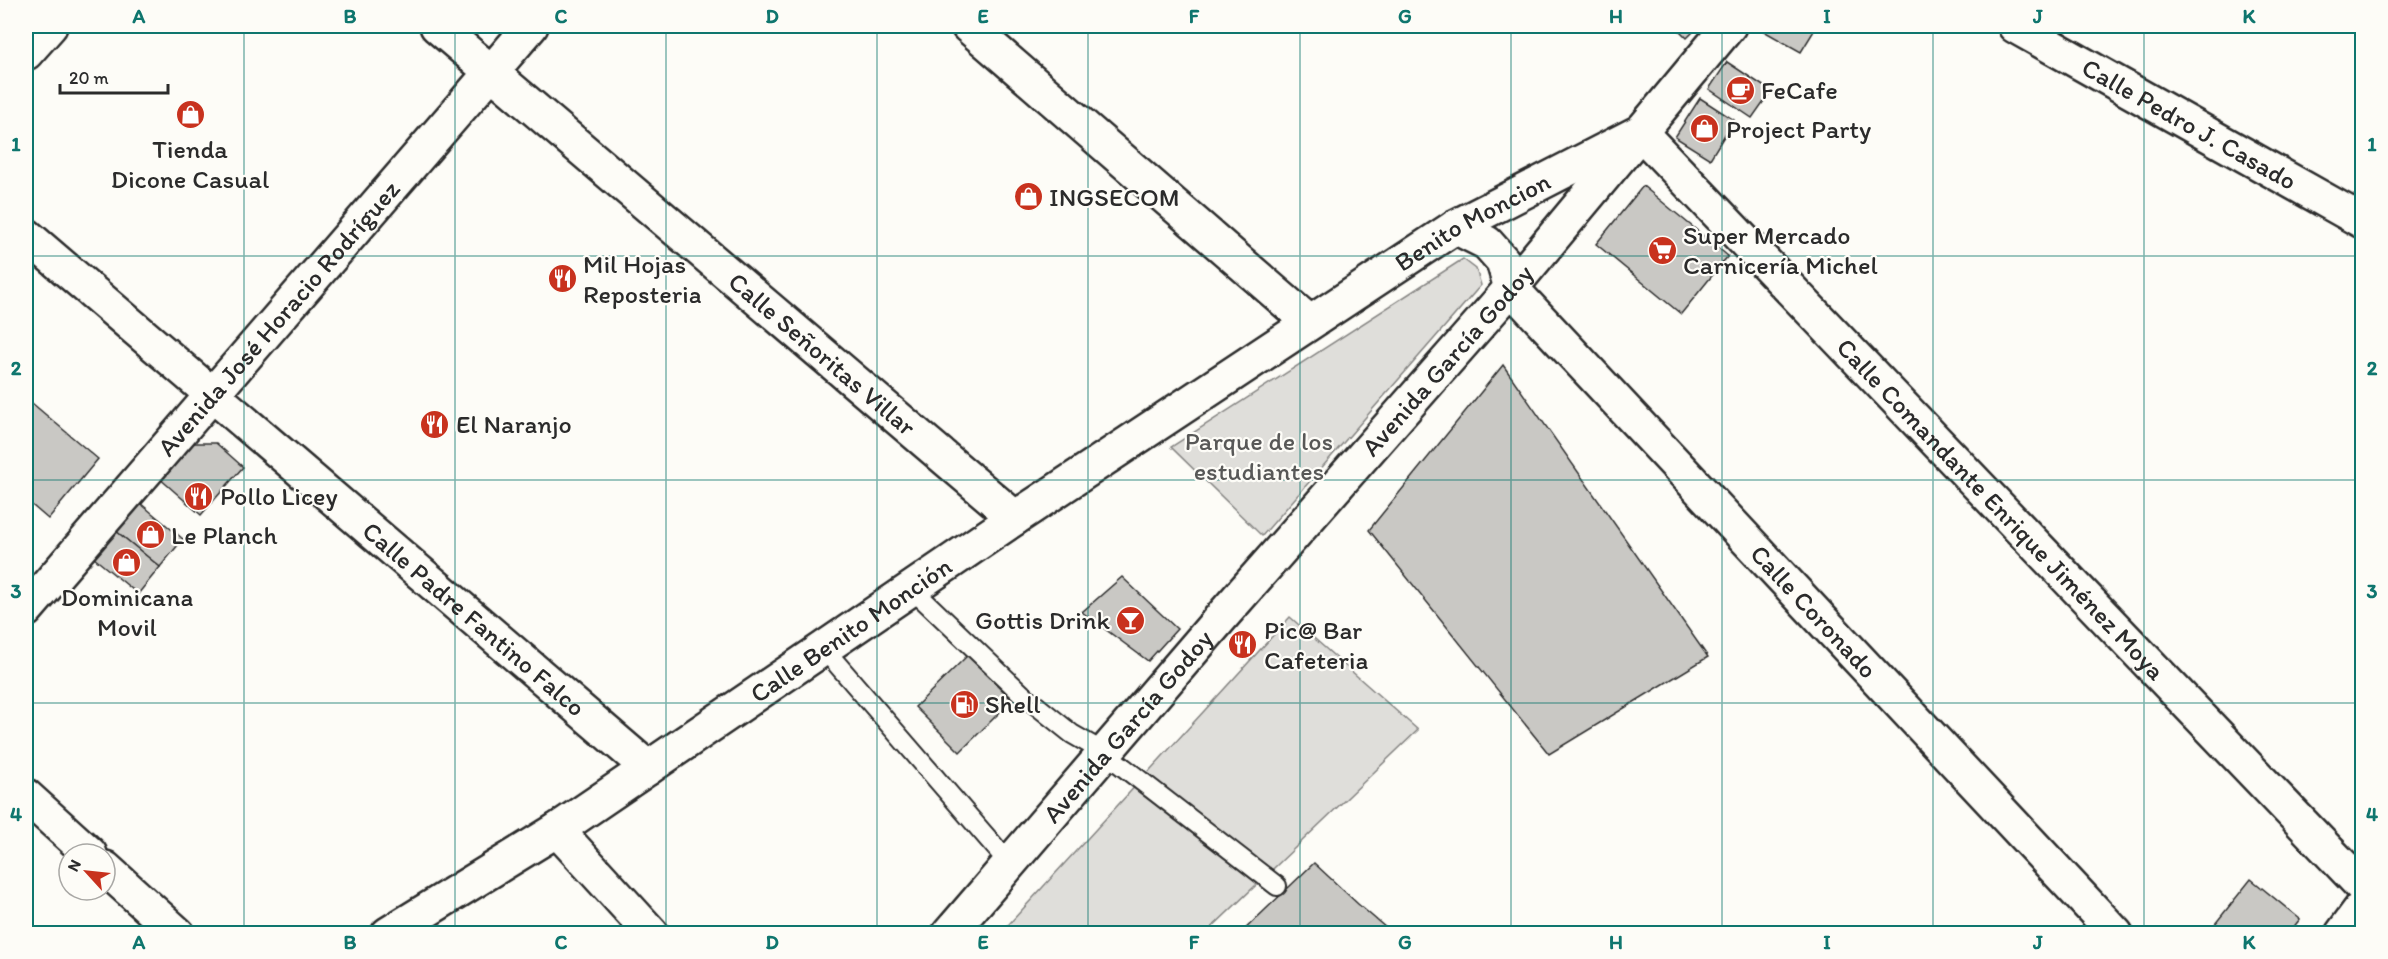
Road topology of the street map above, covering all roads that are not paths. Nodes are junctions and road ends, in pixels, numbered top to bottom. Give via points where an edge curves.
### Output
1 (50, 26) edge
2 (437, 26) edge
3 (531, 26) edge
4 (968, 26) edge
5 (1729, 26) edge
6 (2015, 26) edge
7 (26, 53) edge
8 (490, 71) junction
9 (1640, 132) junction
10 (2362, 221) edge
11 (1455, 227) junction
12 (26, 235) edge
13 (1511, 288) junction
14 (1309, 321) junction
15 (210, 394) junction
16 (1015, 518) junction
17 (912, 588) junction
18 (26, 610) edge
19 (824, 649) junction
20 (1105, 753) junction
21 (648, 768) junction
22 (26, 796) edge
23 (557, 830) junction
24 (77, 842) edge
25 (1009, 863) junction
26 (117, 879) edge
27 (1277, 886) dead end
28 (2362, 886) edge
29 (2362, 907) edge
30 (178, 933) edge
31 (388, 933) edge
32 (652, 933) edge
33 (949, 933) edge
34 (2116, 933) edge
35 (2342, 933) edge

1 - 7 street
2 - 8 street, Calle Señoritas Villar
3 - 8 street, Avenida José Horacio Rodríguez
4 - 14 street
5 - 9 street, Avenida García Godoy
6 - 10 street, Calle Pedro J. Casado
8 - 15 street, Avenida José Horacio Rodríguez
8 - 16 street, Calle Señoritas Villar
9 - 11 street, Benito Moncion
9 - 13 street, Avenida García Godoy
9 - 28 street, Calle Comandante Enrique Jiménez Moya
11 - 13 street via 1487,243 1503,261
11 - 14 street, Benito Moncion
12 - 15 street, Calle Padre Fantino Falco
13 - 20 street, Avenida García Godoy
13 - 34 street, Calle Coronado
14 - 16 street, Calle Benito Monción
15 - 18 street, Avenida José Horacio Rodríguez
15 - 21 street, Calle Padre Fantino Falco
16 - 17 street, Calle Benito Monción
17 - 19 street, Calle Benito Monción
17 - 20 lane via 1022,694 1072,734
19 - 21 street, Calle Benito Monción
19 - 25 lane
20 - 25 street, Avenida García Godoy
20 - 27 lane
21 - 23 street, Calle Benito Monción
22 - 24 street
23 - 31 street, Calle Benito Monción
23 - 32 street
25 - 33 street, Avenida García Godoy
26 - 30 street
29 - 35 street

